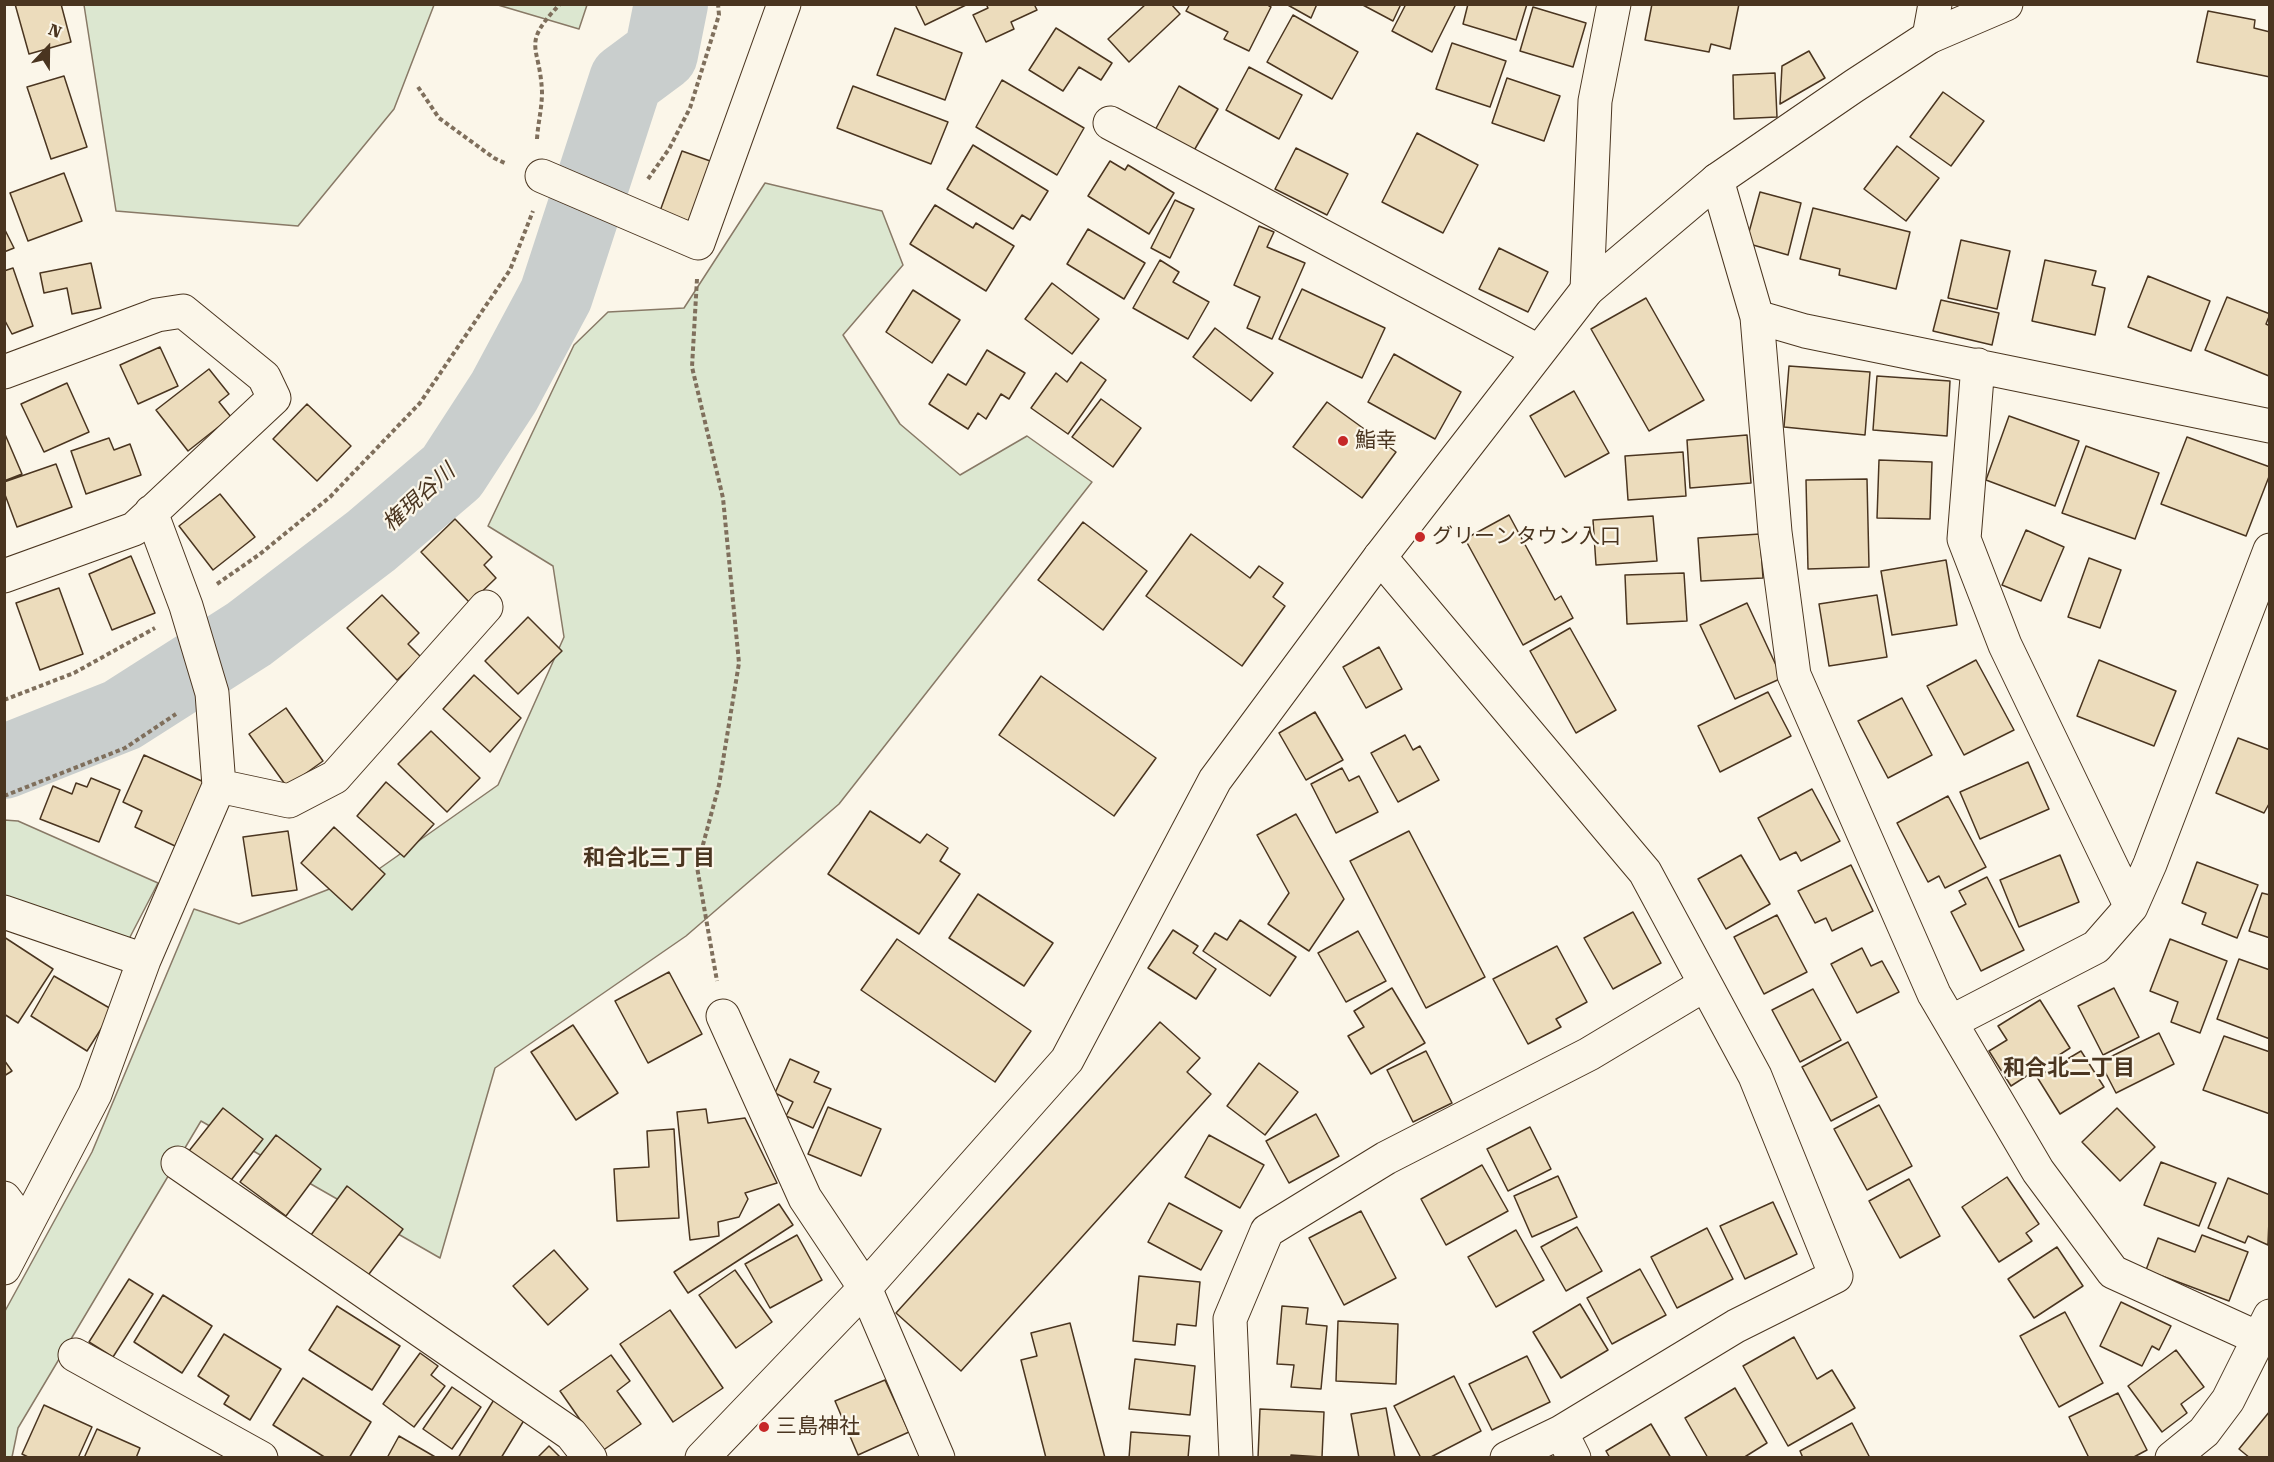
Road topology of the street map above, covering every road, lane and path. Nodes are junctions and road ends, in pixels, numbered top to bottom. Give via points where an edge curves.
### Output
1 (560, 4) edge
2 (718, 4) edge
3 (784, 4) edge
4 (1614, 4) edge
5 (1935, 4) edge
6 (2006, 4) edge
7 (1929, 37) junction
8 (418, 87) dead end
9 (1110, 123) dead end
10 (542, 176) junction
11 (1717, 180) junction
12 (630, 214) junction
13 (698, 243) junction
14 (1587, 290) junction
15 (1757, 317) junction
16 (1538, 351) junction
17 (1978, 365) junction
18 (4, 372) edge
19 (2270, 426) edge
20 (151, 512) junction
21 (2270, 550) edge
22 (1380, 557) junction
23 (4, 576) edge
24 (186, 606) junction
25 (486, 607) dead end
26 (212, 693) junction
27 (4, 700) edge
28 (219, 786) junction
29 (4, 796) edge
30 (2131, 907) junction
31 (4, 912) edge
32 (144, 960) junction
33 (1704, 985) junction
34 (723, 1016) joint
35 (1951, 1022) junction
36 (178, 1163) dead end
37 (4, 1198) edge
38 (25, 1226) junction
39 (4, 1268) edge
40 (865, 1288) junction
41 (2264, 1327) edge
42 (75, 1355) dead end
43 (1568, 1445) edge
44 (261, 1458) edge
45 (590, 1458) edge
46 (702, 1458) edge
47 (938, 1458) edge
48 (1236, 1458) edge
49 (1507, 1458) edge
50 (2172, 1458) edge

1 - 10 path via 538,27 534,50 542,91 537,137
2 - 12 path via 719,15 690,108
3 - 13 street
4 - 14 street via 1595,101
5 - 7 street
6 - 7 street
7 - 11 street
8 - 10 path via 439,118 484,152
9 - 16 street
10 - 12 street
10 - 24 path via 535,206 510,270 420,404 330,497 260,554
11 - 14 street
11 - 15 street
12 - 13 street
13 - 34 path via 692,367 723,498 739,663 719,785 697,867
14 - 16 street
15 - 17 street via 1805,331
15 - 35 street via 1775,532 1794,675 1934,994
16 - 22 street
17 - 19 street
17 - 30 street via 1964,539 2005,645
18 - 20 street via 157,315 183,311 264,377 274,398
20 - 23 street via 134,529
20 - 24 street
21 - 30 street
22 - 33 street via 1645,872
22 - 40 street via 1215,780 1068,1060
24 - 26 street
24 - 27 path via 74,673
25 - 28 street via 335,777 289,801
26 - 28 street
26 - 29 path via 125,748
28 - 32 street
30 - 35 street via 2096,947
31 - 32 street
32 - 38 street via 95,1094
33 - 43 street via 1755,1076 1836,1276 1736,1326
33 - 48 street via 1588,1054 1386,1158 1267,1231 1230,1319
34 - 40 street via 805,1198
35 - 41 street via 2038,1171 2113,1272
36 - 45 street via 571,1434
37 - 38 street
38 - 39 street
40 - 46 street
40 - 47 street
41 - 50 street via 2229,1400 2204,1432
42 - 44 street
43 - 49 street

